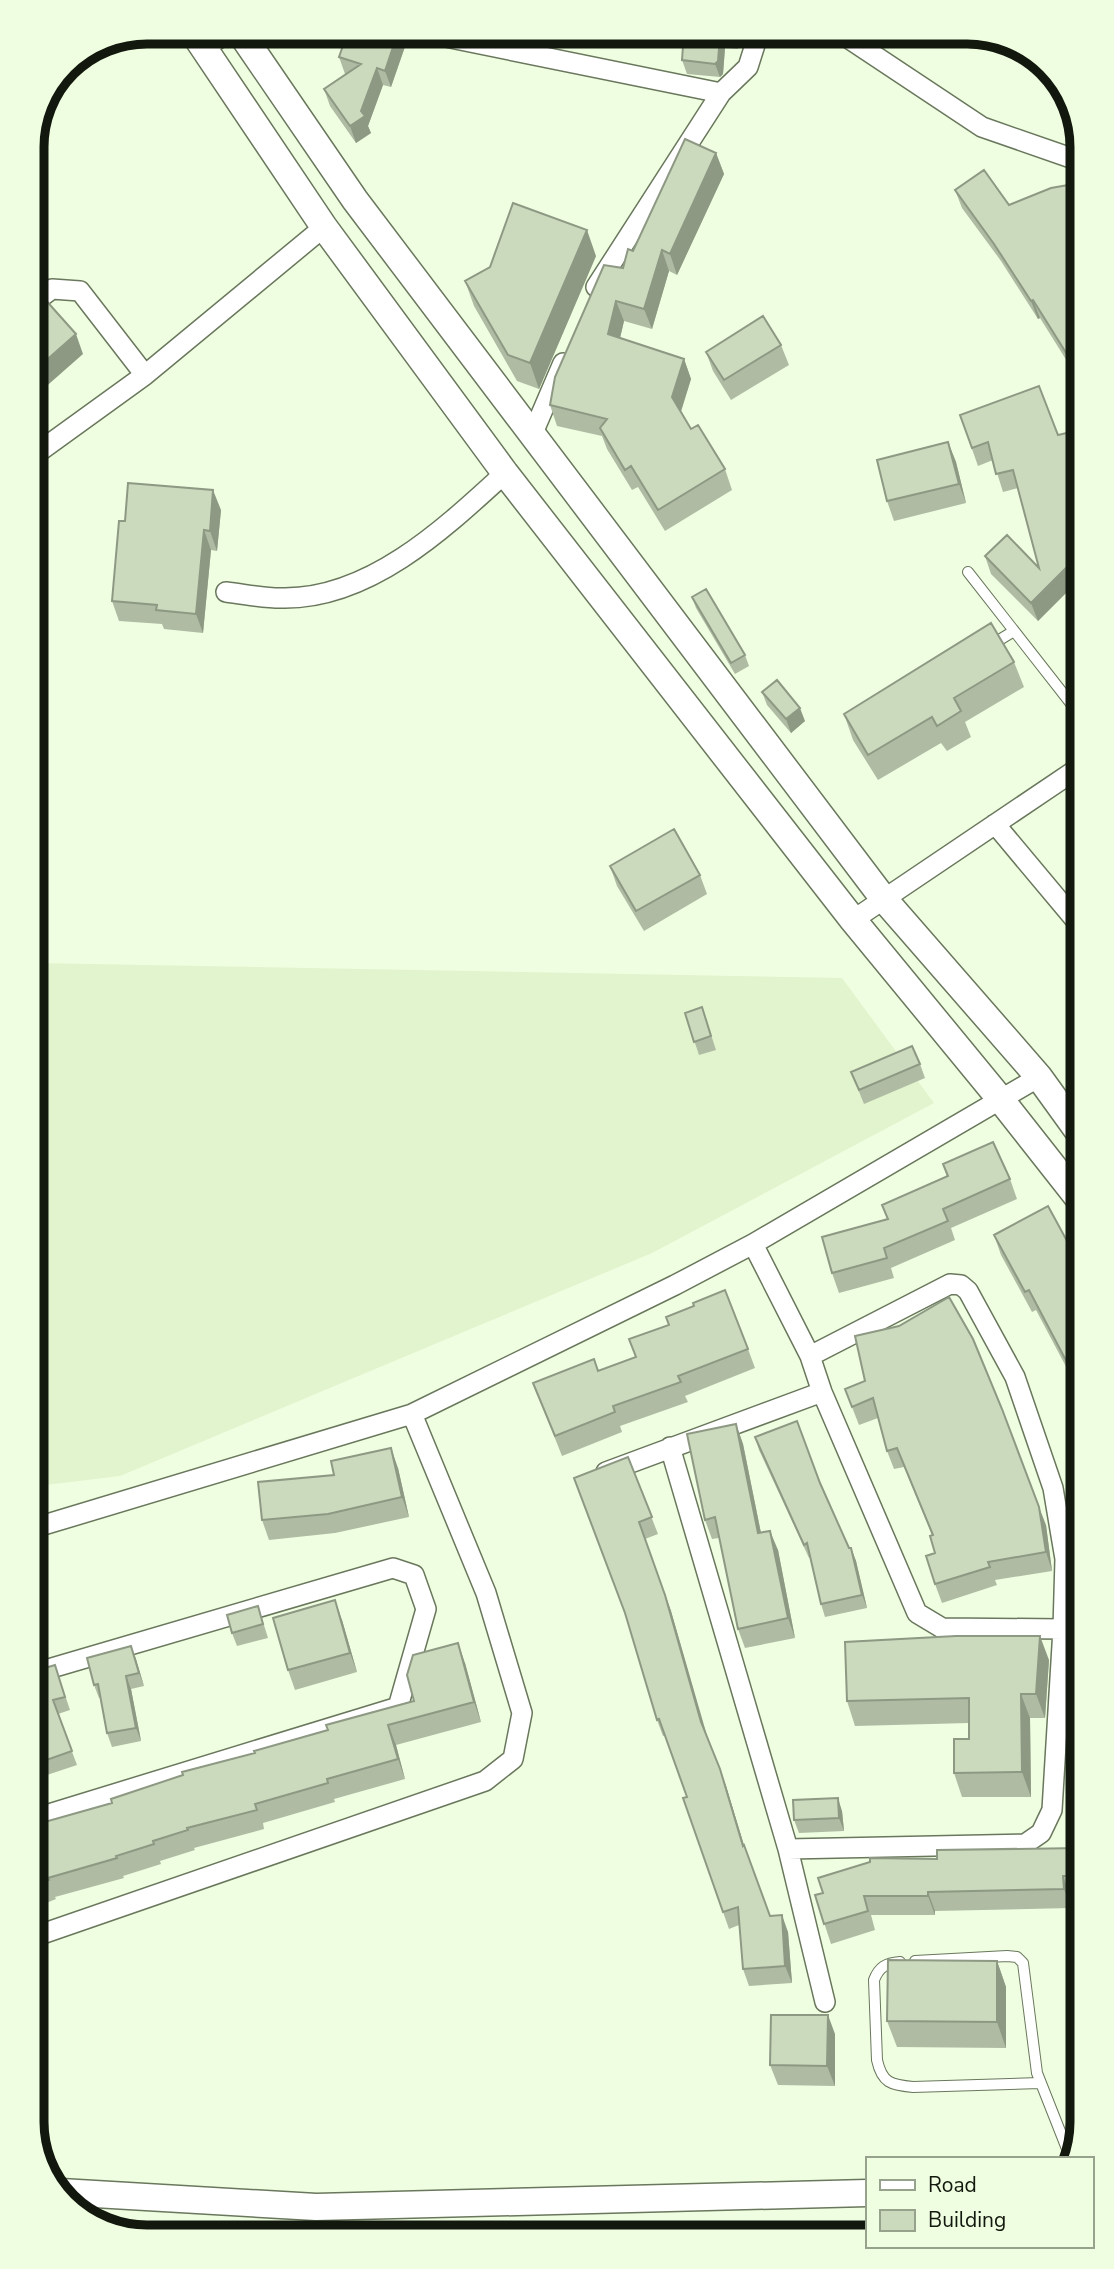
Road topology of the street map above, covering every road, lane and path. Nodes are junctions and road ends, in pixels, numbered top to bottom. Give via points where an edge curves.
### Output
1 (201, 44) edge
2 (248, 44) edge
3 (480, 44) edge
4 (756, 44) edge
5 (857, 44) edge
6 (721, 93) junction
7 (1070, 158) edge
8 (355, 200) junction
9 (324, 227) junction
10 (44, 295) edge
11 (590, 299) edge
12 (570, 348) edge
13 (145, 375) junction
14 (533, 433) junction
15 (44, 448) edge
16 (505, 473) junction
17 (968, 572) dead end
18 (226, 592) dead end
19 (1014, 631) junction
20 (979, 653) edge
21 (1070, 702) edge
22 (1070, 774) edge
23 (995, 824) junction
24 (883, 898) junction
25 (1070, 914) edge
26 (853, 920) junction
27 (1039, 1077) junction
28 (1002, 1100) junction
29 (1070, 1120) edge
30 (1070, 1187) edge
31 (753, 1244) junction
32 (810, 1356) junction
33 (822, 1392) junction
34 (412, 1414) junction
35 (670, 1447) junction
36 (588, 1478) edge
37 (44, 1525) edge
38 (1063, 1629) junction
39 (44, 1670) edge
40 (44, 1815) edge
41 (788, 1849) junction
42 (44, 1933) edge
43 (825, 2002) dead end
44 (1040, 2083) junction
45 (1067, 2149) edge
46 (72, 2193) edge
47 (866, 2193) edge

1 - 9 street
2 - 8 street
3 - 6 street
4 - 6 street via 748,67
5 - 7 street via 982,127
6 - 11 street
8 - 9 street
8 - 14 street
9 - 13 street
9 - 16 street
10 - 13 street via 52,289 80,291
12 - 14 street
13 - 15 street
14 - 24 street
16 - 18 street via 424,542 347,586 285,598
16 - 26 street
17 - 19 lane
19 - 20 lane
19 - 21 lane
22 - 23 street
23 - 24 street
23 - 25 street
24 - 26 street
24 - 27 street
26 - 28 street
27 - 28 street
27 - 29 street
28 - 30 street
28 - 31 street
31 - 32 street
31 - 34 street
32 - 33 street
32 - 38 street via 950,1284 968,1291 1015,1377 1053,1488 1065,1559
33 - 35 street
33 - 38 street via 917,1613 942,1628
34 - 37 street
34 - 42 street via 485,1593 522,1713 513,1759 485,1781
35 - 36 street
35 - 41 street
38 - 41 street via 1052,1810 1041,1833 1025,1843
39 - 40 street via 393,1568 414,1575 426,1609 398,1707
41 - 43 street
44 - 44 lane via 1026,1971 1017,1957 890,1963 877,1972 877,2060 888,2081 913,2087
44 - 45 lane
46 - 47 street via 316,2207

